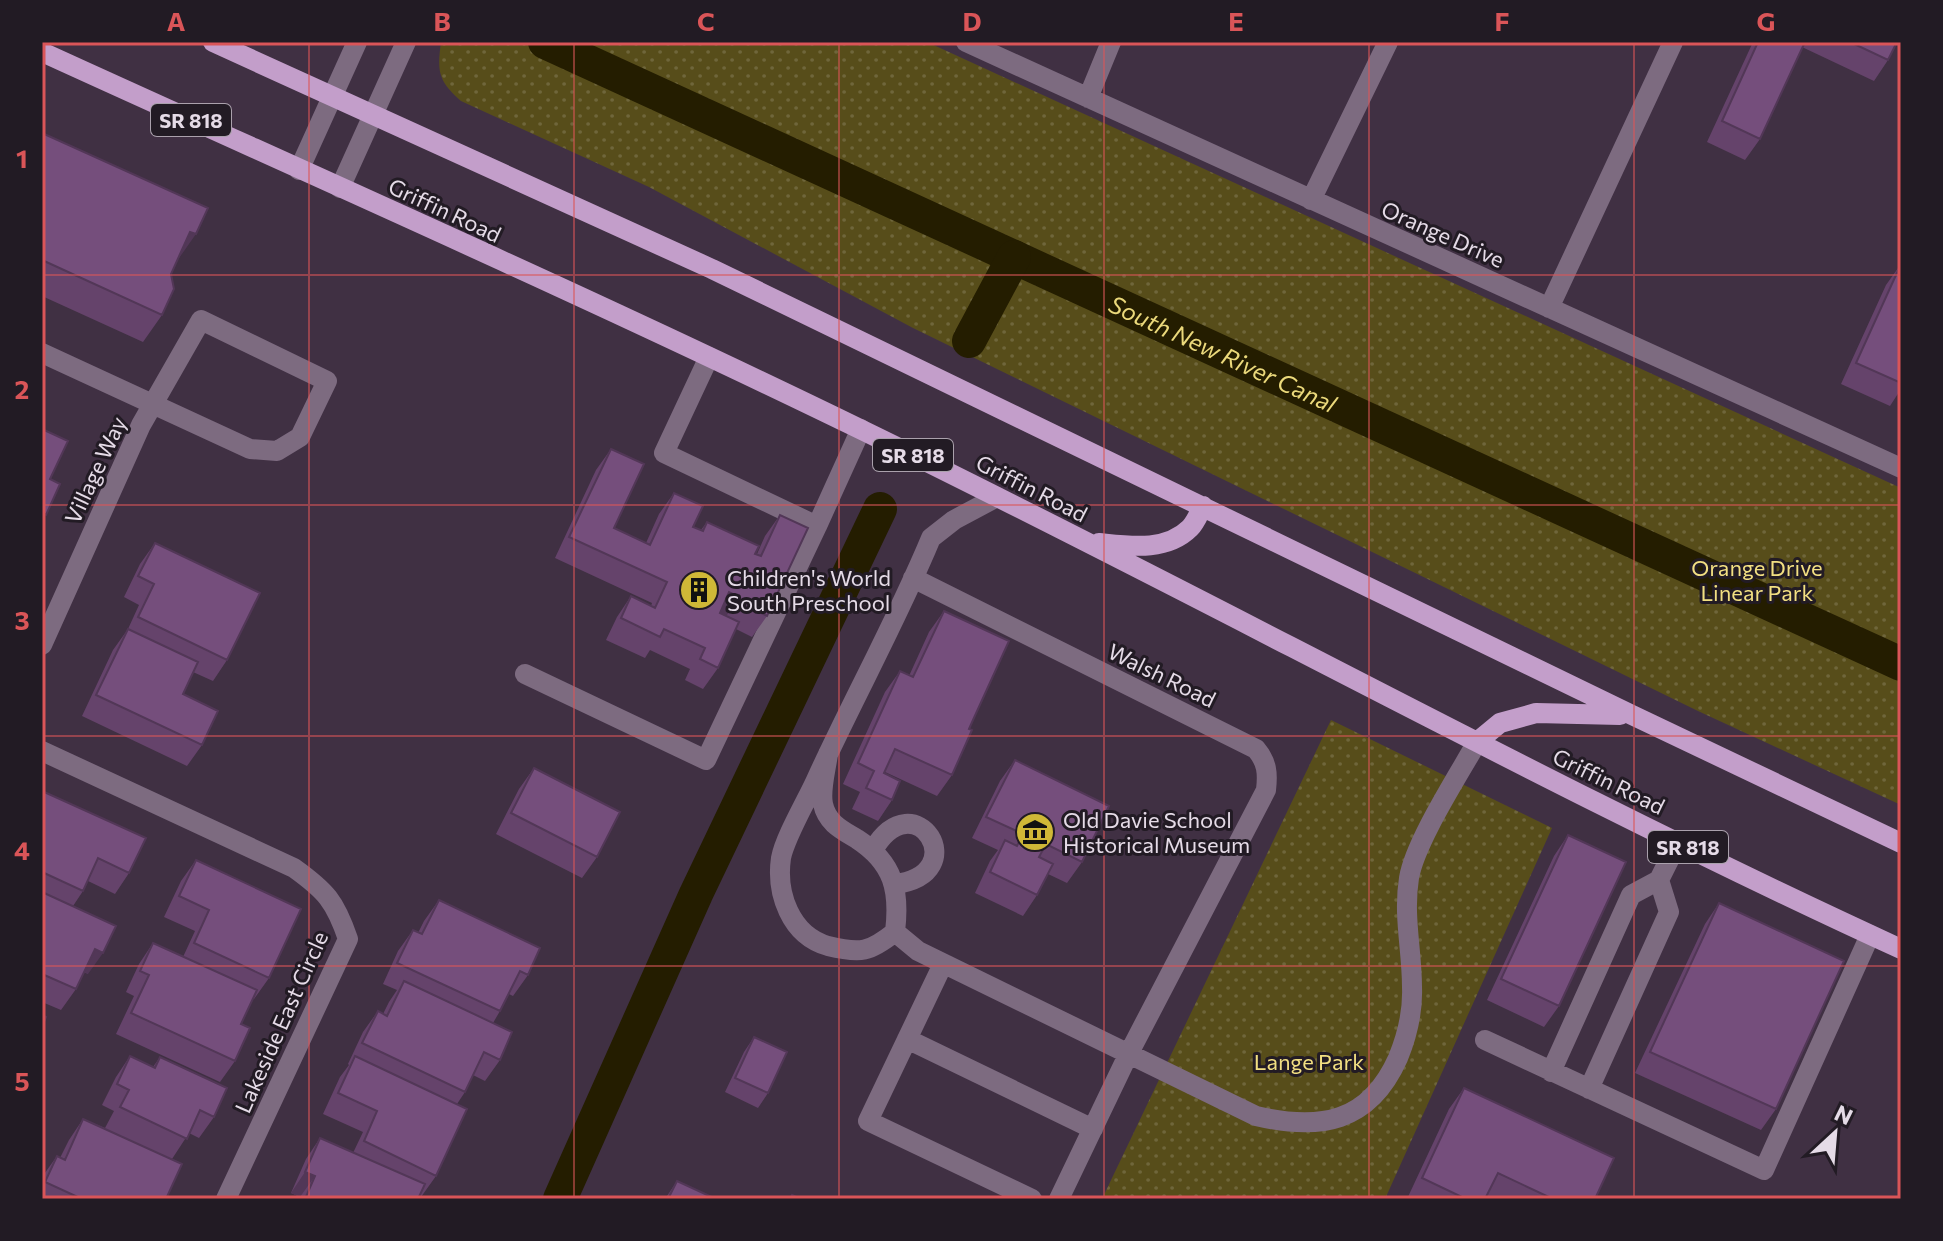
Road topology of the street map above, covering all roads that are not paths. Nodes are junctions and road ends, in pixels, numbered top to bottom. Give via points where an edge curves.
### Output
1 (213, 42) edge
2 (357, 42) edge
3 (966, 42) edge
4 (1111, 42) edge
5 (1388, 42) edge
6 (1673, 42) edge
7 (402, 51) edge
8 (42, 52) edge
9 (332, 96) junction
10 (1088, 98) junction
11 (373, 115) junction
12 (299, 170) junction
13 (340, 188) junction
14 (1311, 200) junction
15 (1549, 308) junction
16 (42, 353) edge
17 (709, 357) junction
18 (155, 403) junction
19 (861, 429) junction
20 (1901, 468) edge
21 (997, 497) junction
22 (1203, 506) junction
23 (817, 526) junction
24 (1087, 542) junction
25 (913, 578) junction
26 (42, 645) edge
27 (525, 674) dead end
28 (1632, 715) junction
29 (1477, 742) junction
30 (42, 751) edge
31 (828, 754) junction
32 (1678, 842) junction
33 (1901, 843) edge
34 (873, 850) junction
35 (1659, 880) junction
36 (895, 884) junction
37 (895, 932) junction
38 (1870, 935) junction
39 (1901, 949) edge
40 (943, 964) junction
41 (907, 1039) junction
42 (1485, 1040) dead end
43 (1128, 1055) junction
44 (1551, 1072) junction
45 (1589, 1089) junction
46 (1093, 1129) junction
47 (226, 1199) edge
48 (1032, 1199) edge
49 (1059, 1199) edge

1 - 9 main road
2 - 9 street
3 - 10 street, Orange Drive
4 - 10 street
5 - 14 street
6 - 15 street
7 - 11 street
8 - 12 main road, Griffin Road / SR 818
9 - 11 main road
9 - 12 street
10 - 14 street, Orange Drive
11 - 13 street
11 - 22 main road via 712,269
12 - 13 main road, Griffin Road / SR 818
13 - 17 main road, Griffin Road / SR 818
14 - 15 street, Orange Drive
15 - 20 street, Orange Drive
16 - 18 street
17 - 19 main road, Griffin Road / SR 818
17 - 23 street via 664,453
18 - 18 street via 201,320 327,381 300,437 277,451 250,449
18 - 26 street, Village Way
19 - 21 main road, Griffin Road / SR 818
19 - 23 street
21 - 24 main road, Griffin Road / SR 818
21 - 25 street via 931,538
22 - 24 main road via 1190,528 1168,541 1142,547
22 - 28 main road
23 - 27 street via 706,760
24 - 29 main road, Griffin Road / SR 818
25 - 31 street
25 - 43 street, Walsh Road via 1256,749 1265,760 1266,790
28 - 29 main road via 1536,713 1500,723
28 - 33 main road
29 - 32 main road, Griffin Road / SR 818
29 - 43 street via 1410,874 1405,911 1410,1020 1389,1079 1372,1099 1337,1119 1277,1121 1228,1104
30 - 47 street, Lakeside East Circle via 294,868 320,887 338,911 348,939
31 - 34 street via 822,802 827,815
31 - 37 street via 782,854 780,883 786,909 798,927 824,945 873,949
32 - 35 street
32 - 38 main road, Griffin Road / SR 818
34 - 36 street
34 - 36 street via 887,830 909,823 935,841 933,861 919,878
35 - 44 street via 1631,895
35 - 45 street via 1669,912
36 - 37 street
37 - 40 street
38 - 39 main road, Griffin Road / SR 818
38 - 45 street via 1764,1170
40 - 41 street
40 - 43 street
41 - 46 street
41 - 48 street via 868,1121
42 - 44 street
43 - 46 street, Walsh Road
44 - 45 street
46 - 49 street, Walsh Road

